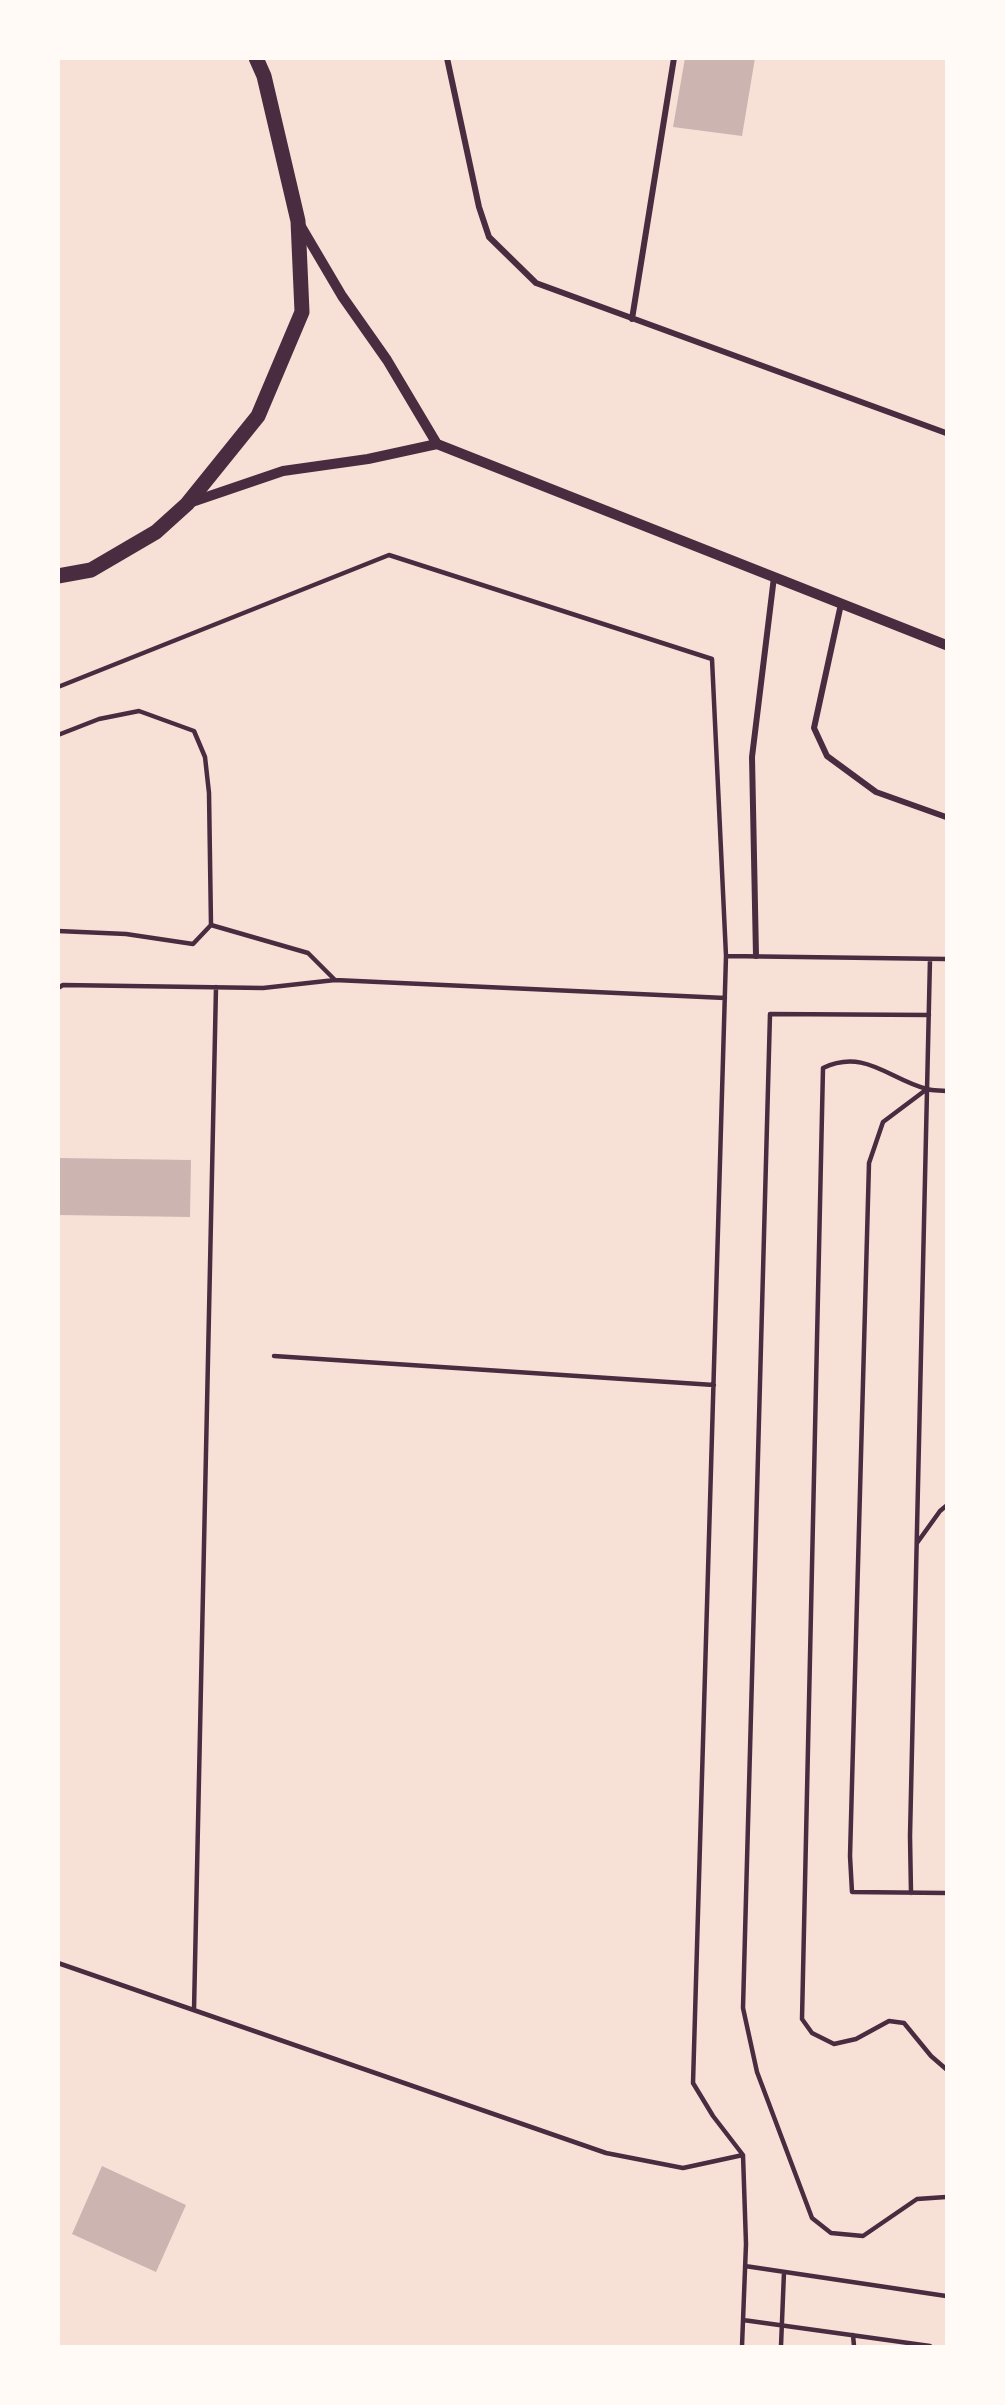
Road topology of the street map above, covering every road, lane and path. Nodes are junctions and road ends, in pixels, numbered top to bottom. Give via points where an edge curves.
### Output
1 (256, 58) edge
2 (447, 58) edge
3 (674, 58) edge
4 (298, 221) junction
5 (632, 319) junction
6 (946, 433) edge
7 (437, 444) junction
8 (187, 504) junction
9 (58, 576) edge
10 (774, 577) junction
11 (841, 604) junction
12 (946, 645) edge
13 (58, 687) edge
14 (58, 735) edge
15 (946, 817) edge
16 (211, 925) junction
17 (58, 931) edge
18 (726, 956) junction
19 (756, 956) junction
20 (930, 959) junction
21 (946, 959) edge
22 (335, 980) junction
23 (216, 987) junction
24 (58, 988) edge
25 (725, 998) junction
26 (929, 1015) junction
27 (927, 1089) junction
28 (946, 1091) edge
29 (274, 1356) dead end
30 (714, 1385) junction
31 (946, 1506) edge
32 (917, 1543) junction
33 (911, 1893) junction
34 (946, 1893) edge
35 (58, 1963) edge
36 (194, 2010) junction
37 (946, 2069) edge
38 (743, 2155) junction
39 (946, 2197) edge
40 (745, 2266) junction
41 (784, 2272) junction
42 (946, 2296) edge
43 (743, 2320) junction
44 (782, 2325) junction
45 (853, 2335) junction
46 (742, 2346) edge
47 (781, 2346) edge
48 (854, 2346) edge
49 (930, 2346) edge

1 - 4 main road via 264,76
2 - 5 street via 489,237 536,283
3 - 5 street
4 - 7 street
4 - 8 main road via 302,312 258,416
5 - 6 street
7 - 8 street via 283,471
7 - 10 street
8 - 9 main road via 156,532 92,570
10 - 11 street
10 - 19 street via 752,757
11 - 12 street
11 - 15 street via 814,728 827,756 876,792
13 - 18 lane via 389,555 712,659
14 - 16 lane via 99,719 140,711 194,731 205,757 209,793
16 - 17 lane via 193,944 126,934
16 - 22 lane via 308,953
18 - 19 lane
18 - 25 lane
19 - 20 lane
20 - 21 lane
20 - 26 lane
22 - 23 lane via 263,988
22 - 25 lane
23 - 24 lane
23 - 36 lane
25 - 30 lane
26 - 27 lane
26 - 39 lane via 770,1014 743,2008 757,2072 812,2218 831,2233 863,2236 918,2199
27 - 28 lane
27 - 32 lane
27 - 33 lane via 883,1122 868,1163 850,1856 852,1892
27 - 37 lane via 866,1062 836,1062 824,1068 802,2019 812,2033 834,2044 856,2039 889,2021 904,2023
29 - 30 lane
30 - 38 lane via 693,2083
31 - 32 lane
32 - 33 lane
33 - 34 lane
35 - 36 lane
36 - 38 lane via 606,2153 683,2168
38 - 40 lane
40 - 41 lane
40 - 43 lane
41 - 42 lane
41 - 44 lane
43 - 44 lane
43 - 46 lane
44 - 45 lane
44 - 47 lane
45 - 48 lane
45 - 49 lane

